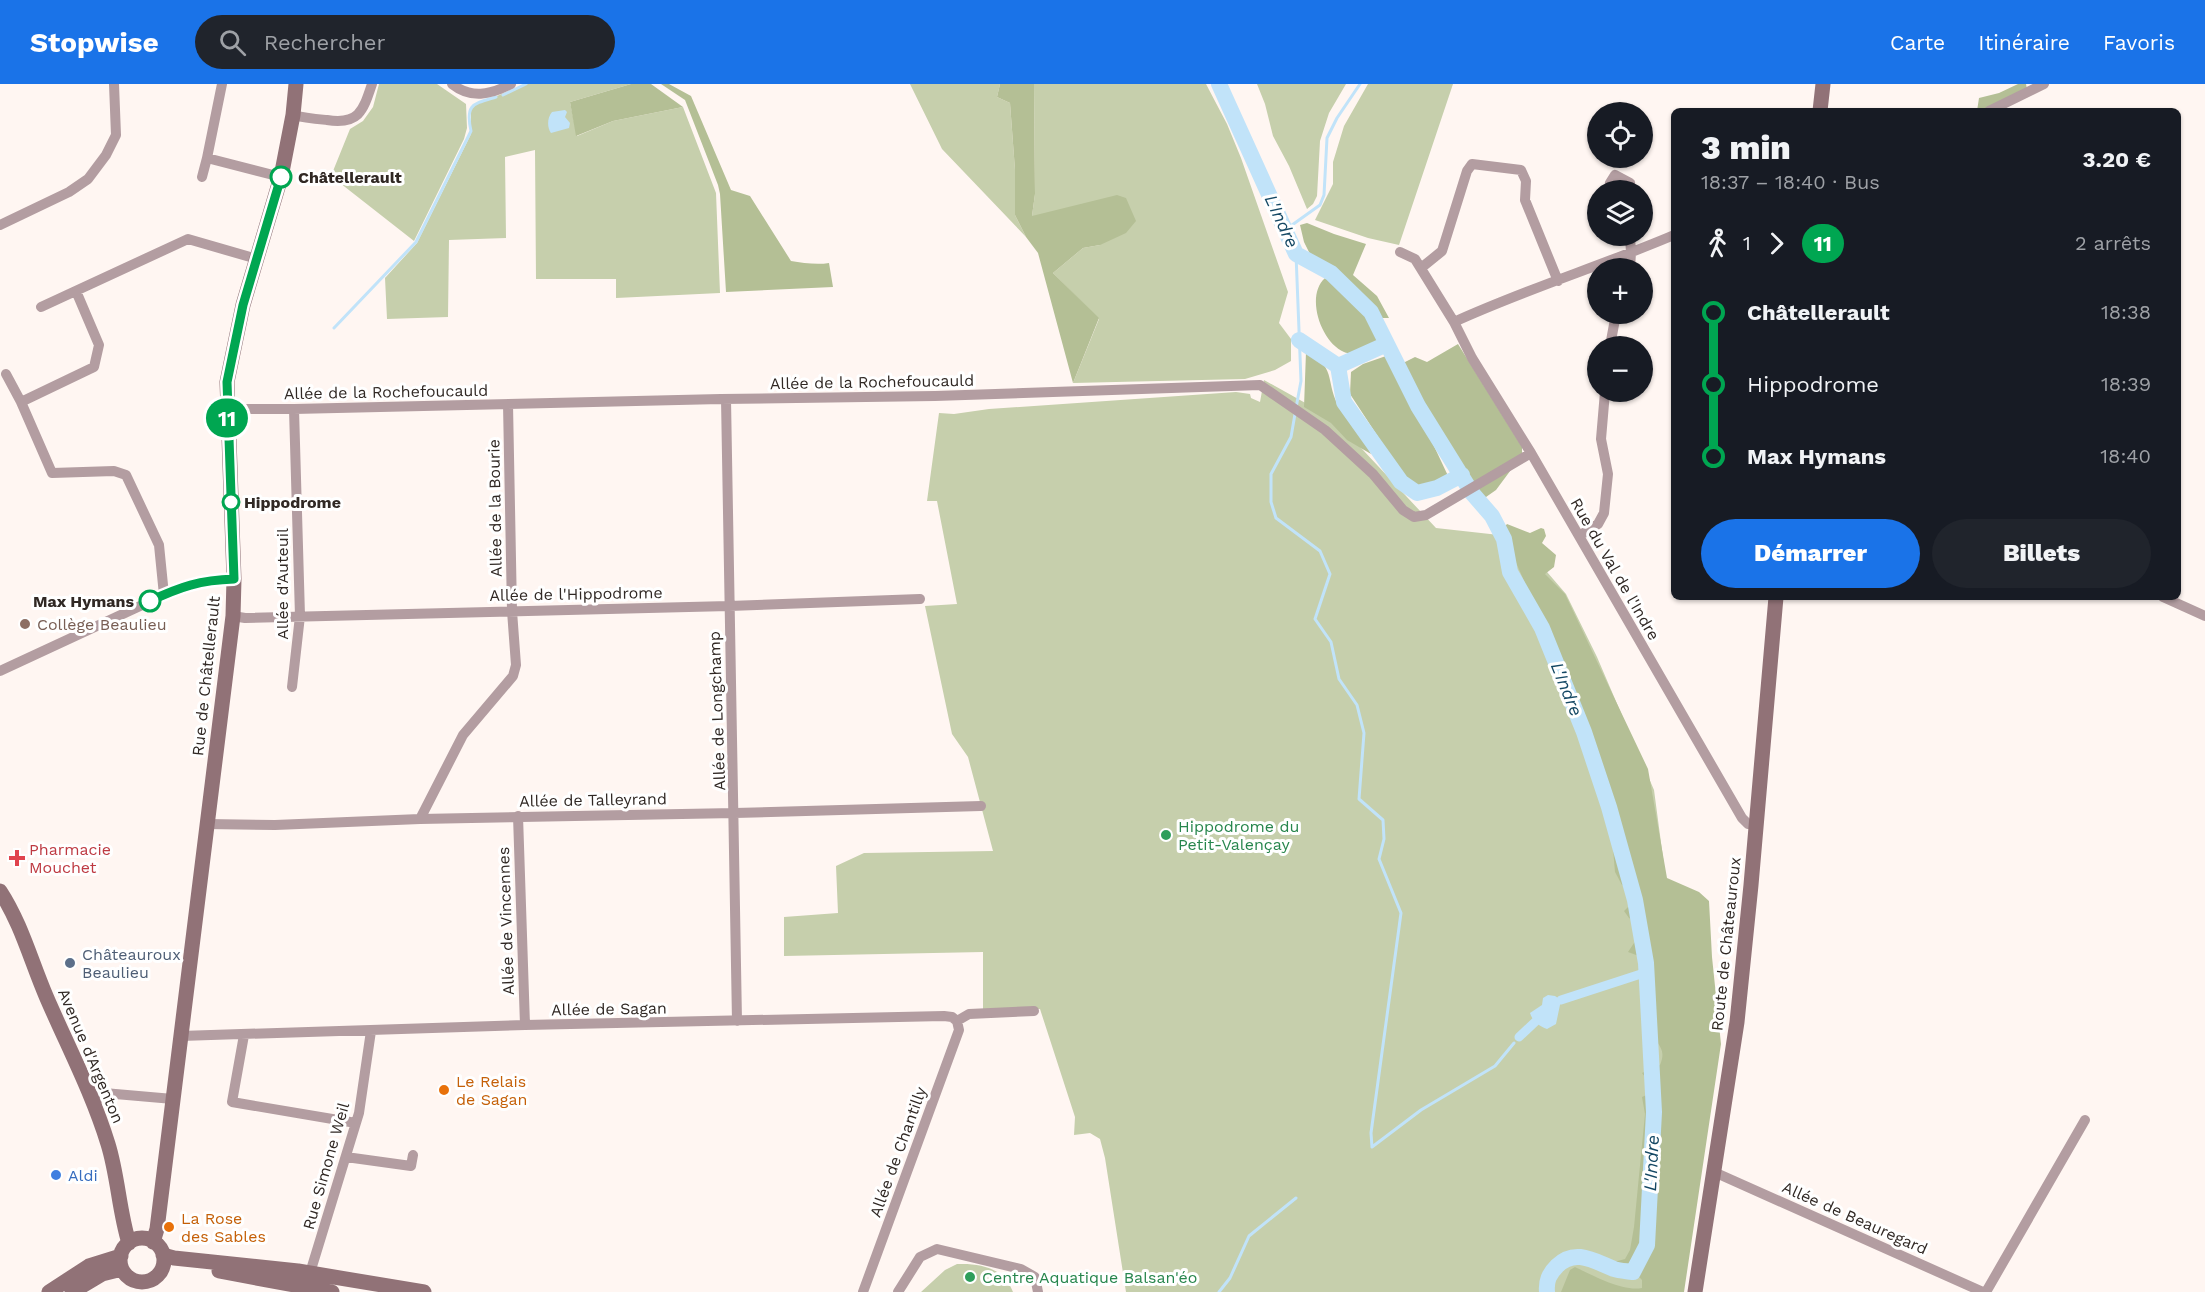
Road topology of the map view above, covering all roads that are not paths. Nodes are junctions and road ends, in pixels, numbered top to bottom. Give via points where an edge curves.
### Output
1 (114, 84) edge
2 (222, 84) edge
3 (292, 84) edge
4 (372, 84) edge
5 (452, 84) edge
6 (511, 84) edge
7 (1822, 84) edge
8 (2044, 84) edge
9 (1820, 108) edge
10 (1995, 108) edge
11 (293, 115) junction
12 (207, 158) junction
13 (202, 177) dead end
14 (281, 177) junction
15 (1612, 180) edge
16 (1624, 180) edge
17 (0, 225) edge
18 (1671, 236) edge
19 (1630, 246) edge
20 (1400, 252) dead end
21 (1631, 253) junction
22 (1631, 258) edge
23 (257, 259) junction
24 (1421, 268) junction
25 (1558, 281) junction
26 (76, 291) junction
27 (41, 307) dead end
28 (1454, 322) junction
29 (6, 374) dead end
30 (726, 399) junction
31 (21, 402) junction
32 (1604, 402) edge
33 (508, 404) junction
34 (227, 409) junction
35 (294, 410) junction
36 (1532, 453) junction
37 (1579, 536) junction
38 (234, 579) junction
39 (164, 595) junction
40 (920, 599) dead end
41 (1776, 600) edge
42 (2170, 600) edge
43 (729, 606) junction
44 (512, 611) junction
45 (233, 616) junction
46 (300, 616) junction
47 (2205, 616) edge
48 (0, 671) edge
49 (292, 687) dead end
50 (981, 806) dead end
51 (735, 813) junction
52 (519, 816) junction
53 (420, 819) junction
54 (207, 824) junction
55 (1756, 825) junction
56 (0, 891) edge
57 (1035, 1011) dead end
58 (737, 1021) junction
59 (957, 1021) junction
60 (525, 1025) junction
61 (371, 1031) junction
62 (244, 1035) junction
63 (181, 1036) junction
64 (173, 1099) junction
65 (94, 1103) junction
66 (2085, 1120) dead end
67 (356, 1123) junction
68 (413, 1155) dead end
69 (346, 1157) junction
70 (1714, 1172) junction
71 (127, 1236) junction
72 (153, 1242) junction
73 (163, 1261) junction
74 (127, 1274) edge
75 (321, 1285) edge
76 (150, 1286) edge
77 (49, 1292) edge
78 (72, 1292) edge
79 (423, 1292) edge
80 (863, 1292) edge
81 (898, 1292) edge
82 (1038, 1292) edge
83 (1695, 1292) edge
84 (1984, 1292) edge

1 - 17 street via 116,135 88,179
2 - 12 street
3 - 11 main road, Rue de Châtellerault
4 - 11 street via 365,104 353,120 343,123
5 - 6 street via 471,95
7 - 9 main road
8 - 10 street
11 - 14 main road, Rue de Châtellerault
12 - 13 street
12 - 14 street
14 - 23 main road, Rue de Châtellerault
15 - 16 street via 1615,175
18 - 21 street
19 - 21 street
20 - 24 street, Rue du Val de l'Indre
21 - 22 street
21 - 25 street
23 - 26 street via 188,238
23 - 34 main road, Rue de Châtellerault via 232,352
24 - 25 street via 1442,251 1472,164 1521,170 1526,181 1525,200
24 - 28 street, Rue du Val de l'Indre
25 - 28 street via 1509,297
26 - 27 street
26 - 31 street via 99,345 94,367
28 - 36 street, Rue du Val de l'Indre
29 - 31 street
30 - 33 street, Allée de la Rochefoucauld
30 - 36 street, Allée de la Rochefoucauld via 1260,385 1325,430 1414,517 1426,515
30 - 43 street, Allée de Longchamp
31 - 39 street via 52,473 114,471 126,475 159,545
32 - 37 street via 1601,440 1608,474 1604,513 1598,524
33 - 35 street, Allée de la Rochefoucauld
33 - 44 street, Allée de la Bourie
34 - 35 street, Allée de la Rochefoucauld
34 - 38 main road, Rue de Châtellerault
35 - 46 street, Allée d'Auteuil
36 - 37 street, Rue du Val de l'Indre
37 - 55 street, Rue du Val de l'Indre via 1742,818
38 - 39 street via 202,582
38 - 45 main road, Rue de Châtellerault
39 - 48 street
40 - 43 street, Allée de l'Hippodrome
41 - 55 main road, Route de Châteauroux
42 - 47 street
43 - 44 street, Allée de l'Hippodrome
43 - 51 street, Allée de Longchamp
44 - 46 street, Allée de l'Hippodrome
44 - 53 street, Allée de la Bourie via 516,665 513,676 463,735
45 - 46 street, Allée de l'Hippodrome
45 - 54 main road, Rue de Châtellerault
46 - 49 street, Allée d'Auteuil
50 - 51 street, Allée de Talleyrand
51 - 52 street, Allée de Talleyrand
51 - 58 street, Allée de Longchamp
52 - 53 street, Allée de Talleyrand
52 - 60 street, Allée de Vincennes
53 - 54 street, Allée de Talleyrand
54 - 63 main road, Rue de Châtellerault
55 - 70 main road, Route de Châteauroux via 1737,1022
56 - 65 main road, Avenue d'Argenton
57 - 59 street, Allée de Sagan via 969,1014
58 - 59 street, Allée de Sagan via 944,1016
58 - 60 street, Allée de Sagan
59 - 80 street, Allée de Chantilly via 958,1030
60 - 61 street, Allée de Sagan
61 - 62 street, Allée de Sagan
61 - 67 street, Rue Simone Weil
62 - 63 street, Allée de Sagan
62 - 67 street via 232,1101
63 - 64 main road, Rue de Châtellerault
64 - 65 street via 104,1093
64 - 72 main road, Rue de Châtellerault
65 - 71 main road, Avenue d'Argenton via 116,1172
66 - 84 street
67 - 69 street, Rue Simone Weil
68 - 69 street via 411,1166
69 - 75 street, Rue Simone Weil
70 - 83 main road, Route de Châteauroux
70 - 84 street, Allée de Beauregard
71 - 72 main road
71 - 74 main road
72 - 73 main road
73 - 75 main road via 174,1258
73 - 76 main road
74 - 76 main road
74 - 77 main road via 89,1266
74 - 78 main road via 102,1274
75 - 79 main road
81 - 82 street via 920,1257 937,1249 1021,1269 1035,1277

